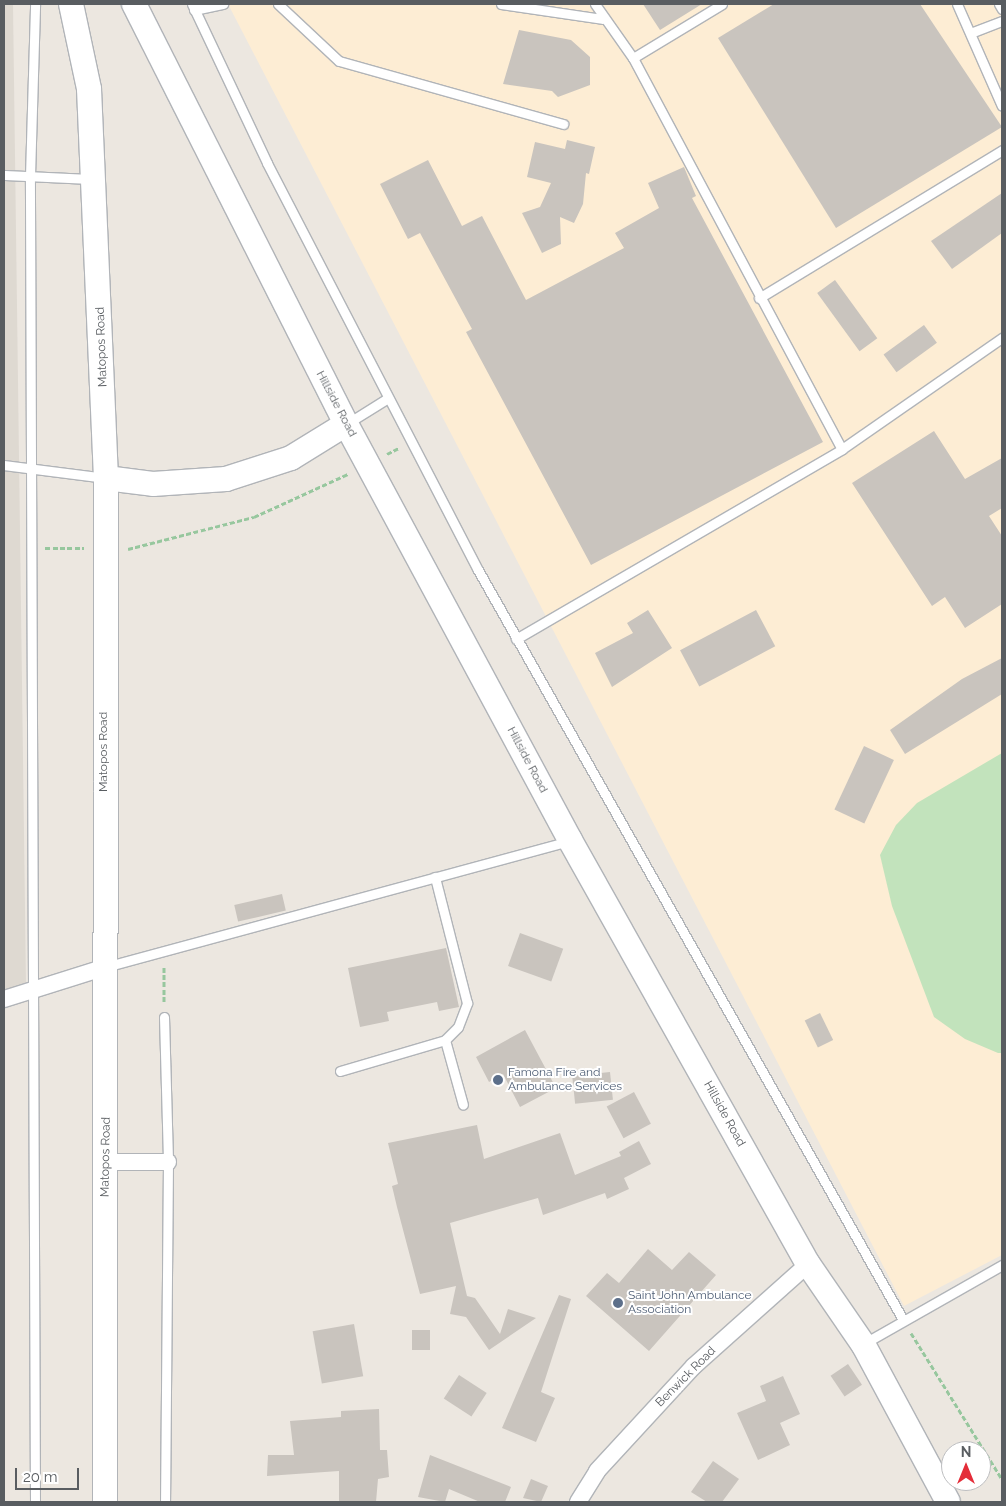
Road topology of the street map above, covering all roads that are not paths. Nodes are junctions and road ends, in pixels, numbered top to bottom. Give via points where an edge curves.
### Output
1 (36, 4) edge
2 (72, 4) edge
3 (134, 4) edge
4 (223, 4) edge
5 (278, 4) edge
6 (501, 4) edge
7 (595, 4) edge
8 (722, 4) edge
9 (957, 4) edge
10 (1000, 4) edge
11 (193, 7) edge
12 (1002, 9) edge
13 (602, 19) junction
14 (1002, 21) edge
15 (973, 32) junction
16 (633, 58) junction
17 (1002, 106) edge
18 (563, 124) dead end
19 (1002, 150) edge
20 (4, 175) edge
21 (30, 176) junction
22 (95, 179) junction
23 (758, 298) junction
24 (1002, 338) edge
25 (388, 398) junction
26 (346, 424) junction
27 (842, 449) junction
28 (4, 465) edge
29 (34, 468) junction
30 (106, 478) junction
31 (516, 639) junction
32 (570, 840) junction
33 (434, 877) junction
34 (108, 966) junction
35 (35, 991) junction
36 (4, 1000) edge
37 (164, 1016) road end
38 (445, 1040) junction
39 (340, 1071) dead end
40 (463, 1105) dead end
41 (106, 1162) junction
42 (168, 1162) junction
43 (808, 1264) junction
44 (1002, 1266) edge
45 (902, 1318) junction
46 (863, 1344) junction
47 (35, 1502) edge
48 (105, 1502) edge
49 (165, 1502) edge
50 (578, 1502) edge
51 (948, 1502) edge

1 - 21 lane
2 - 22 street, Matopos Road via 89,89
3 - 26 street, Hillside Road
4 - 11 lane
5 - 18 lane via 339,61
6 - 13 lane
7 - 13 lane
8 - 16 lane
9 - 15 lane
10 - 12 lane
11 - 25 lane
13 - 16 lane
14 - 15 lane
15 - 17 lane
16 - 23 lane
19 - 23 lane
20 - 21 lane
21 - 22 lane
21 - 29 lane
22 - 30 street, Matopos Road
23 - 27 lane
24 - 27 lane
25 - 26 lane
25 - 31 lane
26 - 30 street via 290,458 226,479 152,484
26 - 32 street, Hillside Road
27 - 31 lane
28 - 29 lane
29 - 30 lane
29 - 35 lane
30 - 34 street, Matopos Road via 103,763
31 - 45 lane
32 - 33 lane
32 - 43 street, Hillside Road
33 - 34 lane
33 - 38 lane via 467,1003 458,1027
34 - 35 street
34 - 41 street, Matopos Road
35 - 36 street
35 - 47 lane
37 - 42 lane
38 - 39 lane
38 - 40 lane
41 - 42 street
41 - 48 street, Matopos Road
42 - 49 lane
43 - 46 street, Hillside Road
43 - 50 street, Benwick Road via 694,1366 597,1471
44 - 45 lane
45 - 46 lane
46 - 51 street, Hillside Road

